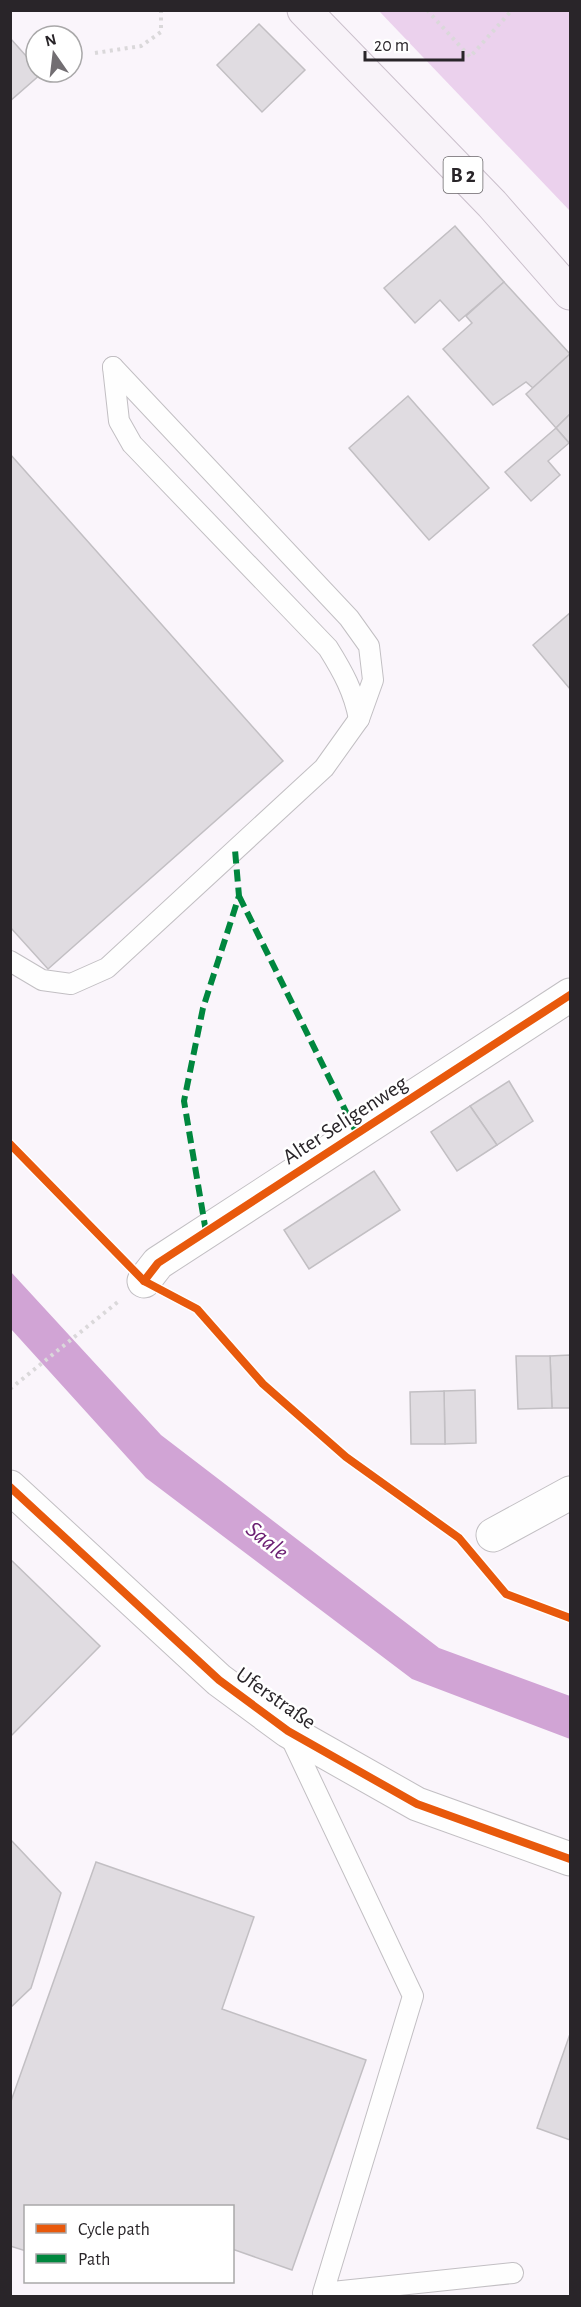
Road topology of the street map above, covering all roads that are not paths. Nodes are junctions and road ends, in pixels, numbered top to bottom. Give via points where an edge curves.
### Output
1 (304, 10) edge
2 (570, 293) edge
3 (359, 719) junction
4 (10, 961) edge
5 (570, 995) edge
6 (136, 1288) road end
7 (10, 1487) edge
8 (570, 1493) edge
9 (493, 1535) dead end
10 (288, 1731) junction
11 (570, 1859) edge
12 (513, 2273) dead end

1 - 2 main road, B 2 via 492,204
3 - 3 lane via 348,679 328,648 132,444 119,421 113,367 349,618 369,646 373,680
3 - 4 lane via 324,768 107,968 71,984 42,980
5 - 6 street, Alter Seligenweg via 158,1263
7 - 10 street, Uferstraße via 219,1680
8 - 9 street
10 - 11 street, Uferstraße via 417,1804
10 - 12 lane via 413,1996 323,2293

